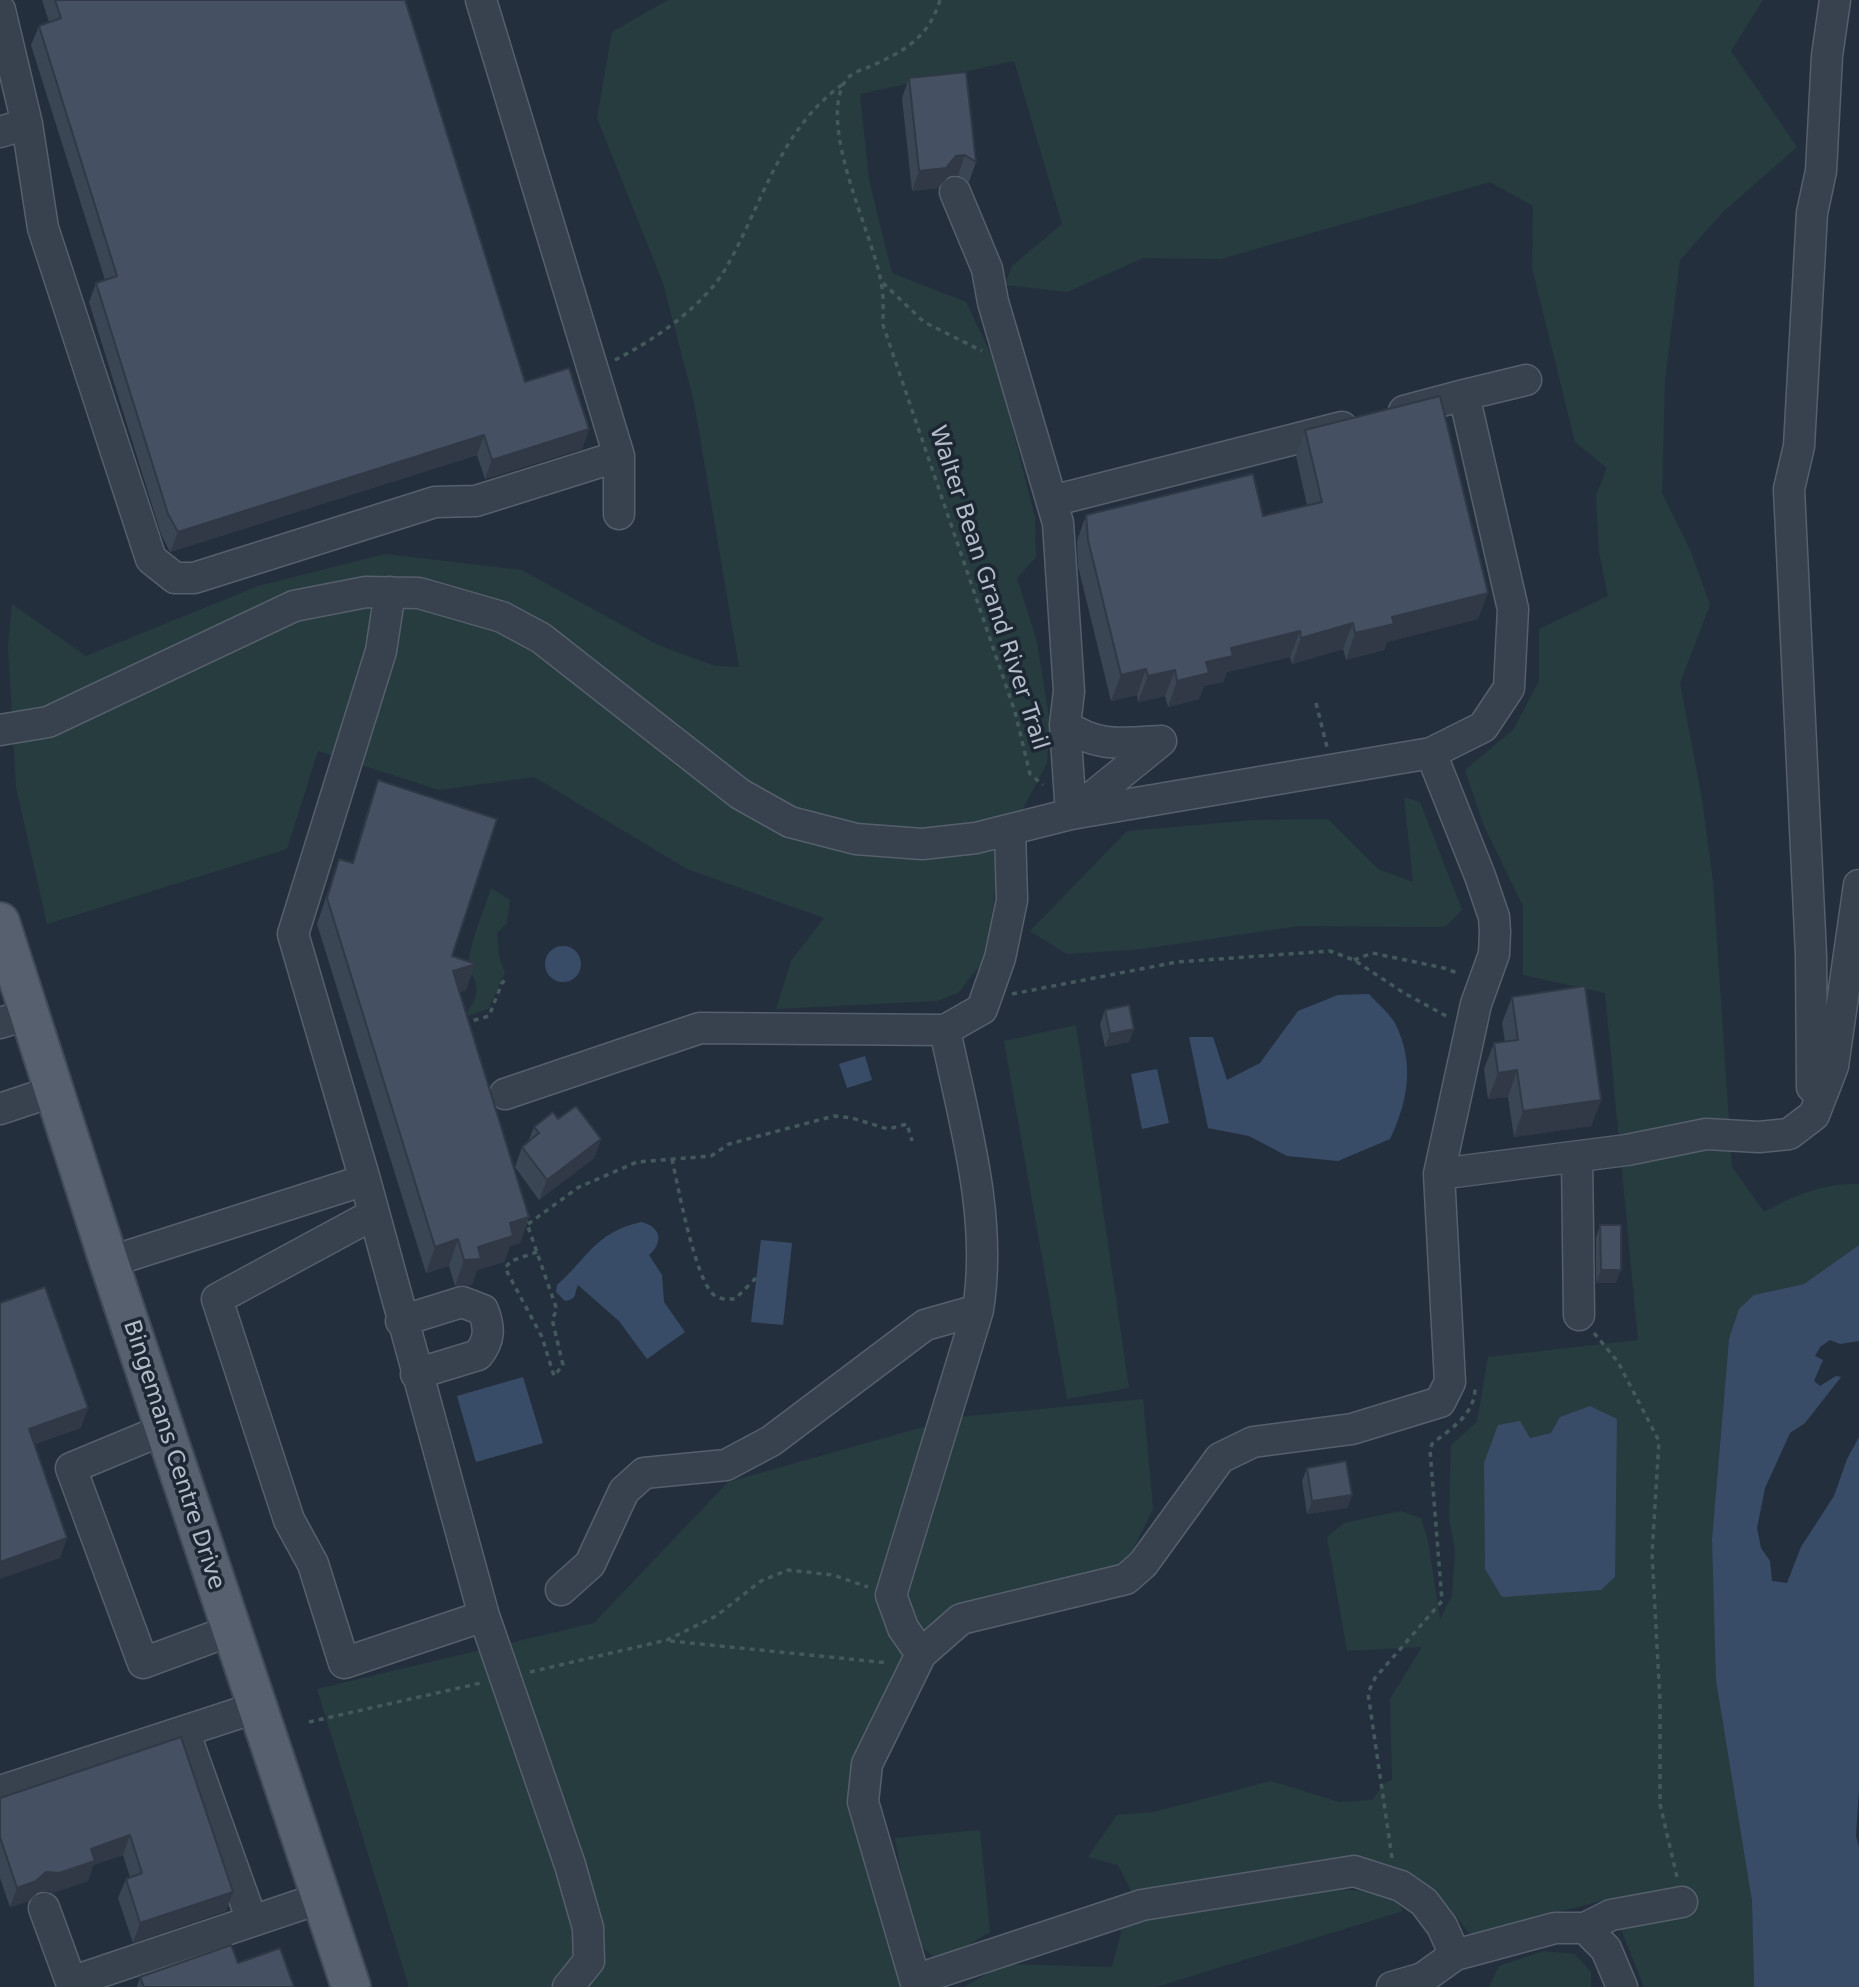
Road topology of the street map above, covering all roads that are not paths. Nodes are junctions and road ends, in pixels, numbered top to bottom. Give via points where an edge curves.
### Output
1 (481, 0) edge
2 (1835, 0) edge
3 (0, 10) edge
4 (14, 128) edge
5 (955, 192) dead end
6 (1526, 380) dead end
7 (1464, 395) junction
8 (619, 456) junction
9 (1052, 501) junction
10 (619, 514) dead end
11 (390, 592) junction
12 (1065, 725) junction
13 (0, 730) edge
14 (1431, 752) junction
15 (1071, 814) junction
16 (1010, 831) junction
17 (1859, 885) edge
18 (0, 922) edge
19 (15, 1018) edge
20 (945, 1030) junction
21 (54, 1091) junction
22 (505, 1094) dead end
23 (1821, 1095) junction
24 (0, 1109) edge
25 (1577, 1157) junction
26 (1439, 1174) junction
27 (365, 1180) junction
28 (374, 1214) junction
29 (109, 1262) junction
30 (978, 1310) junction
31 (1579, 1315) road end
32 (401, 1321) junction
33 (416, 1374) junction
34 (165, 1429) junction
35 (561, 1590) dead end
36 (484, 1616) junction
37 (232, 1630) junction
38 (917, 1661) junction
39 (258, 1707) junction
40 (184, 1731) junction
41 (0, 1791) edge
42 (321, 1898) junction
43 (1682, 1902) road end
44 (44, 1908) dead end
45 (253, 1921) junction
46 (1586, 1928) junction
47 (1455, 1955) junction
48 (916, 1983) edge
49 (1396, 1986) edge
50 (351, 1987) edge
51 (568, 1987) edge
52 (1622, 1987) edge

1 - 8 lane
2 - 23 lane via 1821,171 1812,213 1799,446 1789,489 1811,955 1811,1087
3 - 4 lane
4 - 8 lane via 151,559 175,578 194,578 435,502 476,501
5 - 9 lane via 987,269
6 - 7 lane
7 - 9 lane
7 - 14 lane via 1513,609 1509,688 1483,727
8 - 10 lane
9 - 12 lane via 1058,523 1069,691
11 - 13 lane via 294,606 48,722
11 - 16 lane via 419,593 502,617 541,638 740,794 790,822 856,839 922,844
11 - 27 lane via 381,651 293,934
12 - 15 lane
12 - 15 lane via 1084,738 1106,743 1161,741
14 - 15 lane
14 - 26 lane via 1494,917 1494,954 1471,1028
15 - 16 lane
16 - 20 lane via 1012,900 1000,958 982,1009
17 - 23 lane via 1833,1066
18 - 19 main road, Bingemans Centre Drive
19 - 21 main road, Bingemans Centre Drive
20 - 22 lane via 701,1028
20 - 30 lane via 980,1202 983,1275
21 - 24 lane
21 - 29 main road, Bingemans Centre Drive
23 - 25 lane via 1814,1115 1789,1134 1706,1134
25 - 26 lane
25 - 31 lane
26 - 38 lane via 1450,1382 1440,1402 1352,1429 1253,1442 1220,1458 1143,1564 1126,1579 961,1619
27 - 28 lane
27 - 29 lane
28 - 32 lane
28 - 36 lane via 217,1299 289,1520 313,1564 344,1663
29 - 34 main road, Bingemans Centre Drive
30 - 35 lane via 925,1325 771,1441 726,1465 644,1473 624,1491 590,1564
30 - 38 lane via 891,1595
32 - 33 lane
32 - 33 lane via 462,1302 483,1310 488,1322 489,1334 478,1355
33 - 36 lane
34 - 37 main road, Bingemans Centre Drive
34 - 37 lane via 71,1468 143,1663
36 - 51 lane via 588,1928 589,1961
37 - 39 main road, Bingemans Centre Drive
38 - 48 lane via 867,1764 863,1802
39 - 40 lane
39 - 42 main road, Bingemans Centre Drive
40 - 41 lane
40 - 45 lane
42 - 45 lane
42 - 50 main road, Bingemans Centre Drive
43 - 46 lane via 1611,1915
44 - 45 lane via 71,1982
46 - 47 lane via 1555,1928
46 - 52 lane via 1606,1949
47 - 48 lane via 1424,1902 1396,1884 1354,1871 1142,1905
47 - 49 lane via 1423,1978

